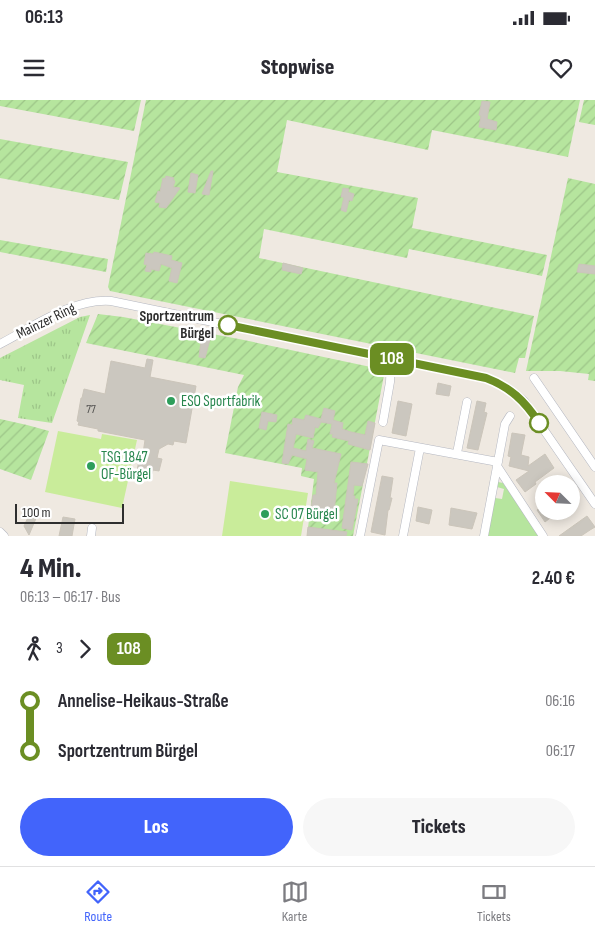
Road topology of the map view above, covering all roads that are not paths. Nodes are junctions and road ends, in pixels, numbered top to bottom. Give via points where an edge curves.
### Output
1 (0, 344) edge
2 (391, 358) junction
3 (534, 378) dead end
4 (467, 402) dead end
5 (510, 416) dead end
6 (382, 422) dead end
7 (420, 448) junction
8 (457, 453) junction
9 (497, 464) junction
10 (595, 467) edge
11 (595, 504) edge
12 (0, 532) edge
13 (4, 536) edge
14 (360, 536) edge
15 (404, 536) edge
16 (484, 536) edge
17 (543, 536) edge

1 - 2 street, Mainzer Ring via 75,306 104,300
2 - 6 street
2 - 11 street, Mainzer Ring via 486,378 509,389 528,407
3 - 10 street
4 - 8 street
5 - 9 street via 505,424
7 - 8 street
7 - 14 street via 379,440
7 - 15 street
8 - 9 street
9 - 16 street
9 - 17 street
12 - 13 street

